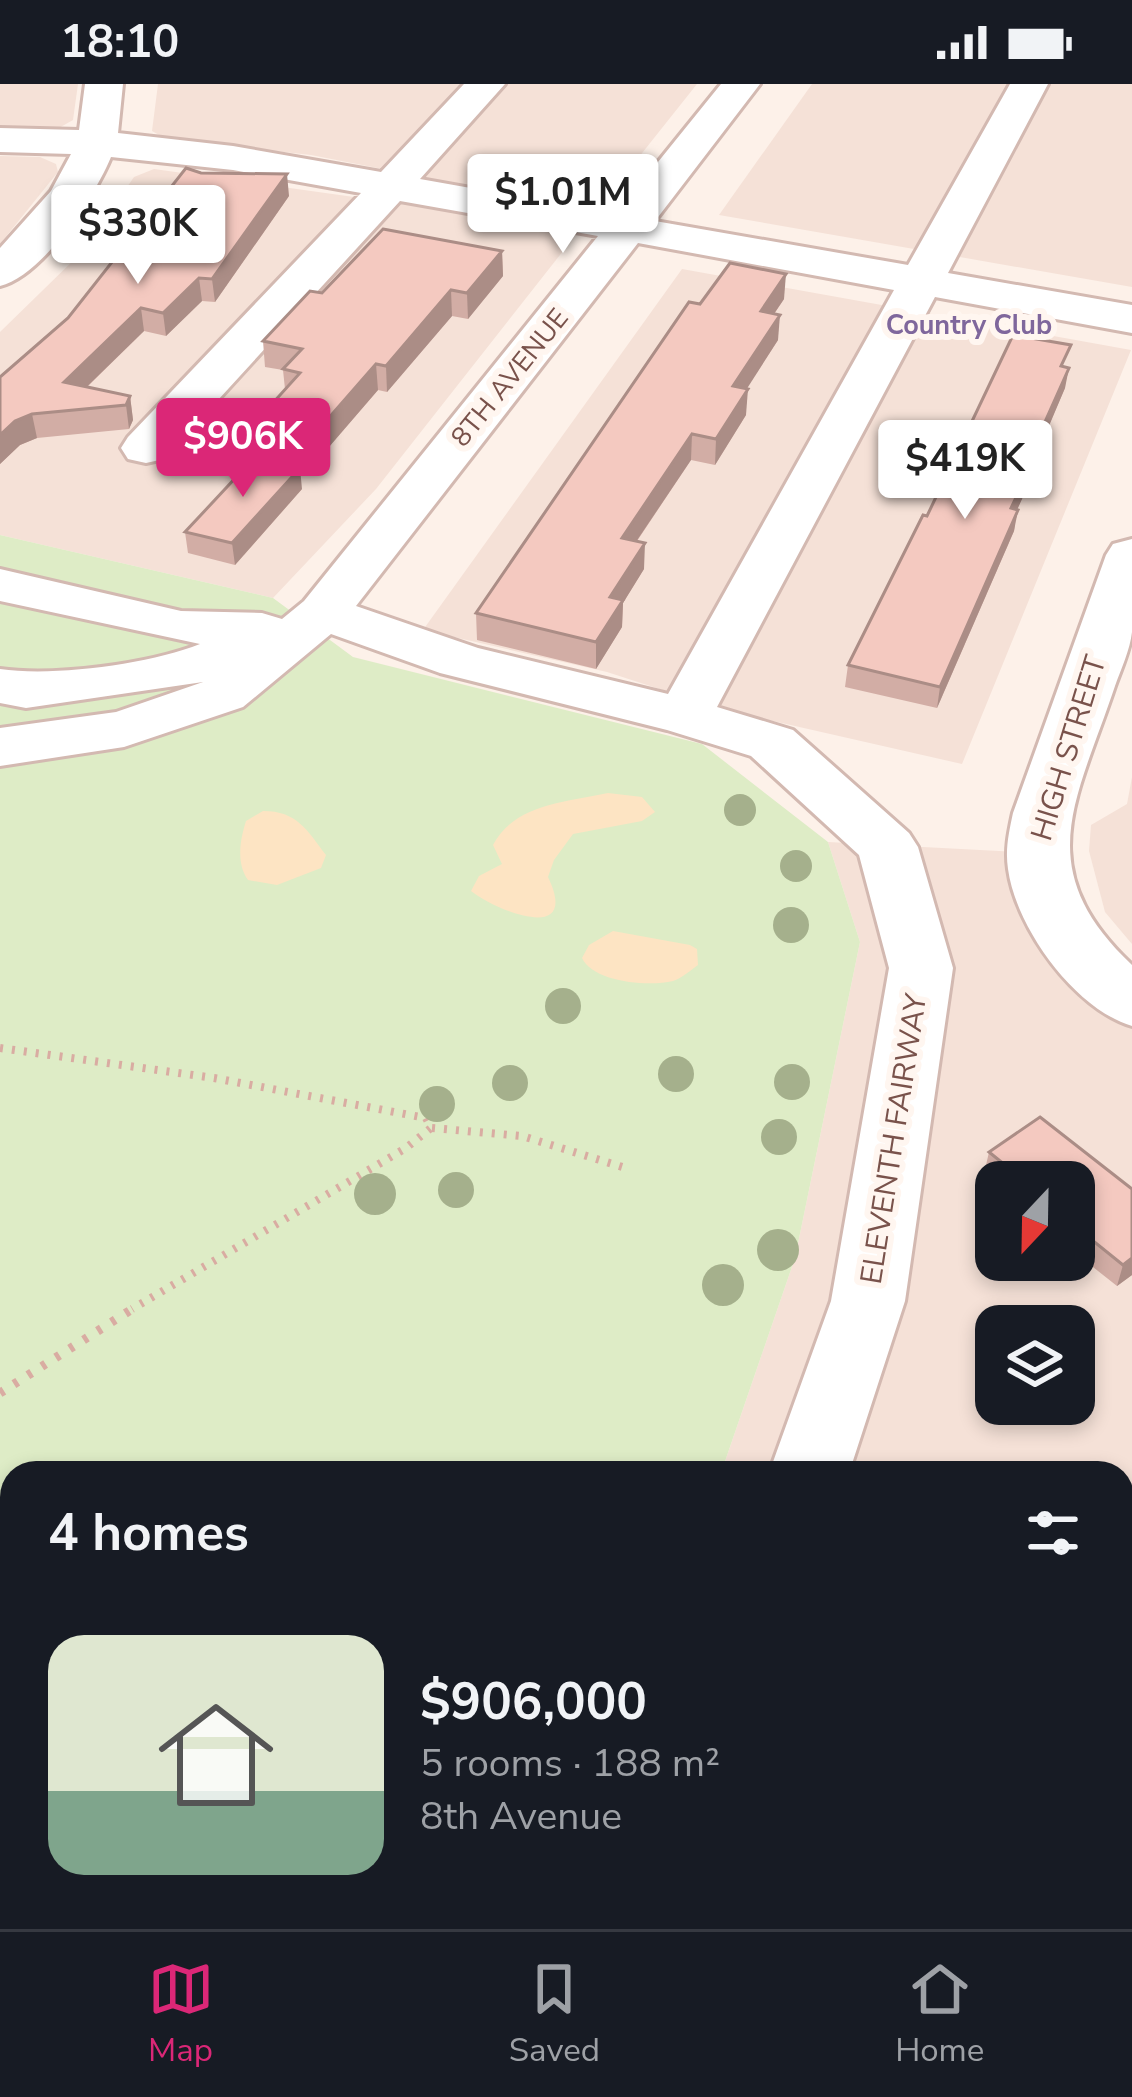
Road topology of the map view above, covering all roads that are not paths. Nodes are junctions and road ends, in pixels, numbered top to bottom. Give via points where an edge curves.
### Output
1 (104, 84) edge
2 (486, 84) edge
3 (741, 84) edge
4 (1029, 84) edge
5 (0, 140) edge
6 (96, 143) junction
7 (388, 185) junction
8 (629, 228) junction
9 (0, 274) edge
10 (920, 280) junction
11 (1132, 319) edge
12 (146, 448) dead end
13 (1132, 555) edge
14 (0, 585) edge
15 (323, 613) junction
16 (0, 686) edge
17 (684, 716) junction
18 (0, 747) edge
19 (1126, 997) edge
20 (813, 1461) edge

1 - 6 street
2 - 7 street
3 - 8 street, 8TH AVENUE
4 - 10 street
5 - 6 street
6 - 7 street
6 - 9 street via 74,189
7 - 8 street
7 - 12 street
8 - 10 street
8 - 15 street, 8TH AVENUE
10 - 11 street
10 - 17 street
13 - 19 street, HIGH STREET via 1036,854 1048,903
14 - 15 street via 181,627 271,629
15 - 16 street via 184,670 26,690
15 - 17 street, ELEVENTH FAIRWAY via 460,661
15 - 18 street, 8TH AVENUE via 223,695 124,729
17 - 20 street, ELEVENTH FAIRWAY via 772,743 887,847 921,968 868,1301

